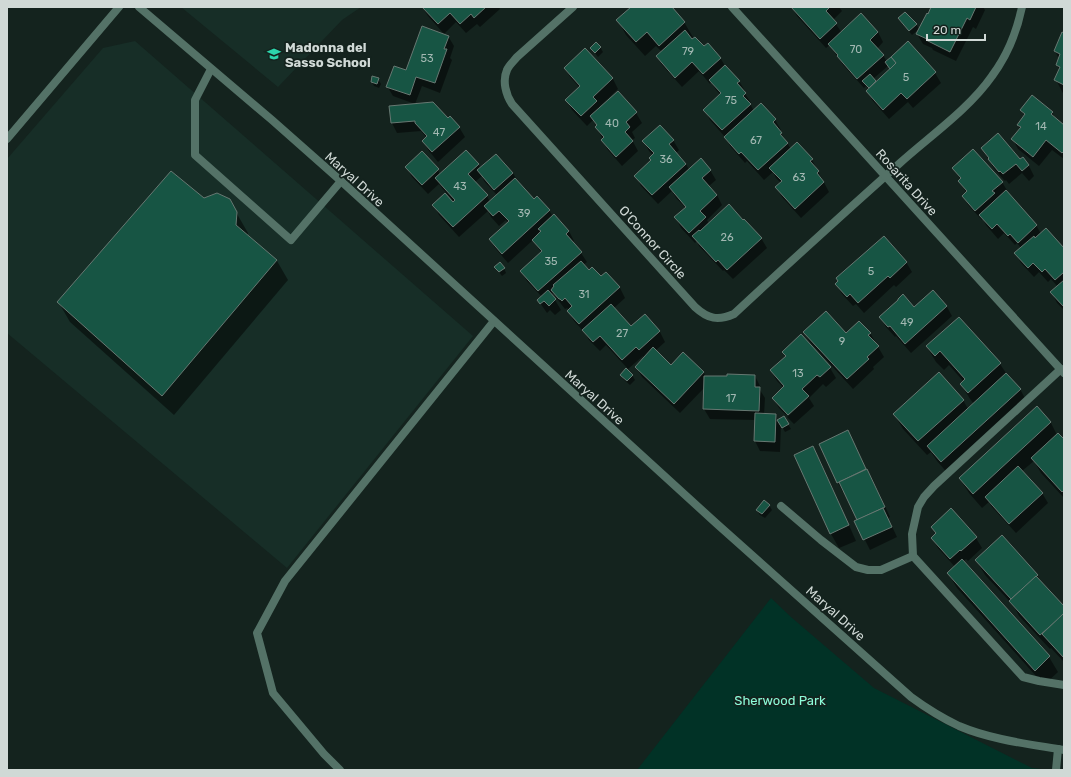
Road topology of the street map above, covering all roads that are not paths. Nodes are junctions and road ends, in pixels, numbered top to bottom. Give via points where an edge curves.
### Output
1 (119, 7) edge
2 (139, 7) edge
3 (573, 7) edge
4 (732, 7) edge
5 (1022, 7) edge
6 (211, 69) junction
7 (7, 139) edge
8 (885, 176) junction
9 (340, 181) junction
10 (494, 321) junction
11 (1062, 371) edge
12 (781, 506) dead end
13 (913, 556) junction
14 (1064, 685) edge
15 (1061, 750) edge
16 (340, 770) edge
17 (1056, 770) edge

1 - 7 street
2 - 6 street, Maryal Drive
3 - 8 street, O'Connor Circle via 511,64 505,78 508,98 702,313 709,317 718,318 734,314
4 - 8 street, Rosarita Drive
5 - 8 street via 1008,48 982,89
6 - 9 street, Maryal Drive
6 - 9 street via 195,100 195,155 291,240
8 - 11 street, Rosarita Drive
9 - 10 street, Maryal Drive
10 - 15 street, Maryal Drive via 717,524 921,704 970,730
10 - 16 street via 285,581 258,633 273,693
11 - 13 street via 939,480 924,497 918,507 912,534
12 - 13 street via 856,567 881,570
13 - 14 street via 1023,677
15 - 17 street

